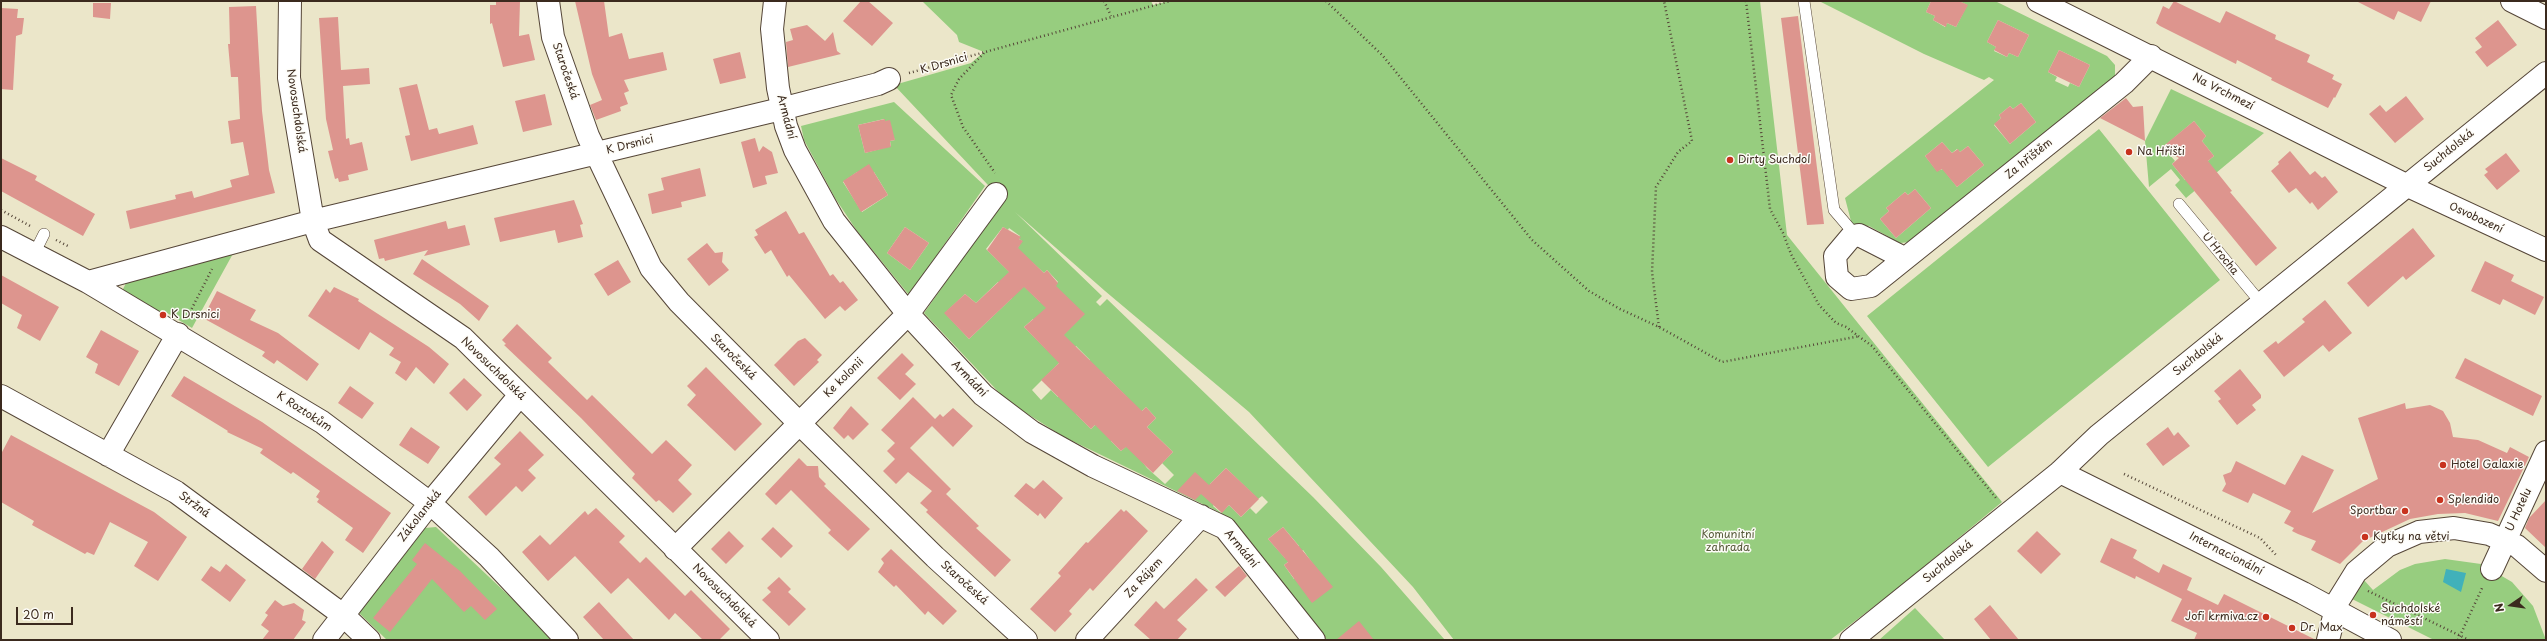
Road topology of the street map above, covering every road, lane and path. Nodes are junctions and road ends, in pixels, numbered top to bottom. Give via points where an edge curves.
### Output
1 (290, 1) edge
2 (548, 1) edge
3 (775, 1) edge
4 (1104, 1) edge
5 (1170, 1) edge
6 (1326, 1) edge
7 (1664, 1) edge
8 (1746, 1) edge
9 (1804, 1) edge
10 (2038, 1) edge
11 (2512, 1) edge
12 (1110, 16) junction
13 (2546, 18) edge
14 (984, 52) junction
15 (2151, 56) junction
16 (2546, 73) edge
17 (889, 79) joint
18 (781, 109) junction
19 (596, 154) junction
20 (2406, 185) junction
21 (996, 194) joint
22 (2179, 204) dead end
23 (313, 221) junction
24 (44, 234) dead end
25 (1, 237) edge
26 (1851, 238) junction
27 (225, 244) junction
28 (2546, 250) edge
29 (34, 254) junction
30 (1904, 258) junction
31 (88, 282) junction
32 (2261, 303) junction
33 (908, 314) junction
34 (1659, 327) junction
35 (178, 334) junction
36 (1860, 336) junction
37 (520, 395) junction
38 (1, 396) edge
39 (799, 423) junction
40 (2546, 452) edge
41 (108, 455) junction
42 (2060, 472) junction
43 (2124, 474) dead end
44 (1996, 499) dead end
45 (430, 503) junction
46 (1201, 516) junction
47 (2505, 540) junction
48 (675, 549) junction
49 (2280, 559) dead end
50 (2492, 569) joint
51 (2546, 571) edge
52 (2349, 582) junction
53 (2334, 611) junction
54 (343, 615) junction
55 (2460, 636) junction
56 (324, 640) edge
57 (369, 640) edge
58 (567, 640) edge
59 (768, 640) edge
60 (1026, 640) edge
61 (1087, 640) edge
62 (1314, 640) edge
63 (1851, 640) edge
64 (2328, 640) edge
65 (2390, 640) edge
66 (2458, 640) edge
67 (2469, 640) edge

1 - 23 street, Novosuchdolská via 289,78
2 - 19 street, Staročeská via 554,37
3 - 18 street, Armádní via 772,29
4 - 12 path
5 - 12 path, K Drsnici
6 - 34 path via 1383,56 1532,240 1589,291 1620,310
7 - 34 path via 1692,141 1678,152 1656,186 1652,272
8 - 36 path via 1770,209 1819,305 1836,323
9 - 26 lane via 1834,210 1852,231
10 - 15 street, Na Vrchmezí
11 - 13 street
12 - 14 path, K Drsnici
14 - 17 path, K Drsnici
14 - 21 path via 959,79 951,95 963,127 998,180
15 - 20 street, Na Vrchmezí
15 - 30 street, Za hřištěm via 2124,83
16 - 20 street, Suchdolská
17 - 18 street, K Drsnici
18 - 19 street, K Drsnici
18 - 33 street, Armádní via 796,150 834,221
19 - 23 street, K Drsnici
19 - 39 street, Staročeská via 651,268 679,302
20 - 28 street, Osvobození
20 - 32 street, Suchdolská
21 - 33 street, Ke kolonii
22 - 32 lane, U Hrocha
23 - 27 street, K Drsnici
23 - 37 street, Novosuchdolská via 320,240 463,338
24 - 29 lane
25 - 29 street, K Roztokům
26 - 30 street via 1859,235
26 - 30 street, Za hřištěm via 1835,256 1837,277 1851,289 1871,286
27 - 31 street, K Drsnici
27 - 35 path
29 - 31 street, K Roztokům
31 - 35 street, K Roztokům
32 - 42 street, Suchdolská via 2099,436
33 - 39 street, Ke kolonii
33 - 46 street, Armádní via 983,395 1032,432 1093,466
34 - 36 path via 1722,362
35 - 41 street
35 - 45 street, K Roztokům via 322,422
36 - 44 path via 1872,346
37 - 45 street, Zákolanská
37 - 48 street, Novosuchdolská
38 - 41 street, Stržná
39 - 48 street, Ke kolonii
39 - 60 street, Staročeská via 935,557
40 - 47 street, U Hotelu
41 - 54 street, Stržná via 176,492
42 - 53 street, Internacionální
42 - 63 street, Suchdolská
43 - 49 path via 2260,538
45 - 54 street, Zákolanská
45 - 58 street, K Roztokům via 488,557
46 - 61 street, Za Rájem
46 - 62 street, Armádní via 1225,528
47 - 50 street, U Hotelu
47 - 51 street via 2530,556
47 - 52 street via 2472,530 2437,529 2419,532 2382,550 2364,564
48 - 59 street, Novosuchdolská
50 - 55 path
52 - 53 street
52 - 55 path
53 - 64 street
53 - 65 street, Internacionální
54 - 56 street, Zákolanská
54 - 57 street, Stržná
55 - 66 path
55 - 67 path

